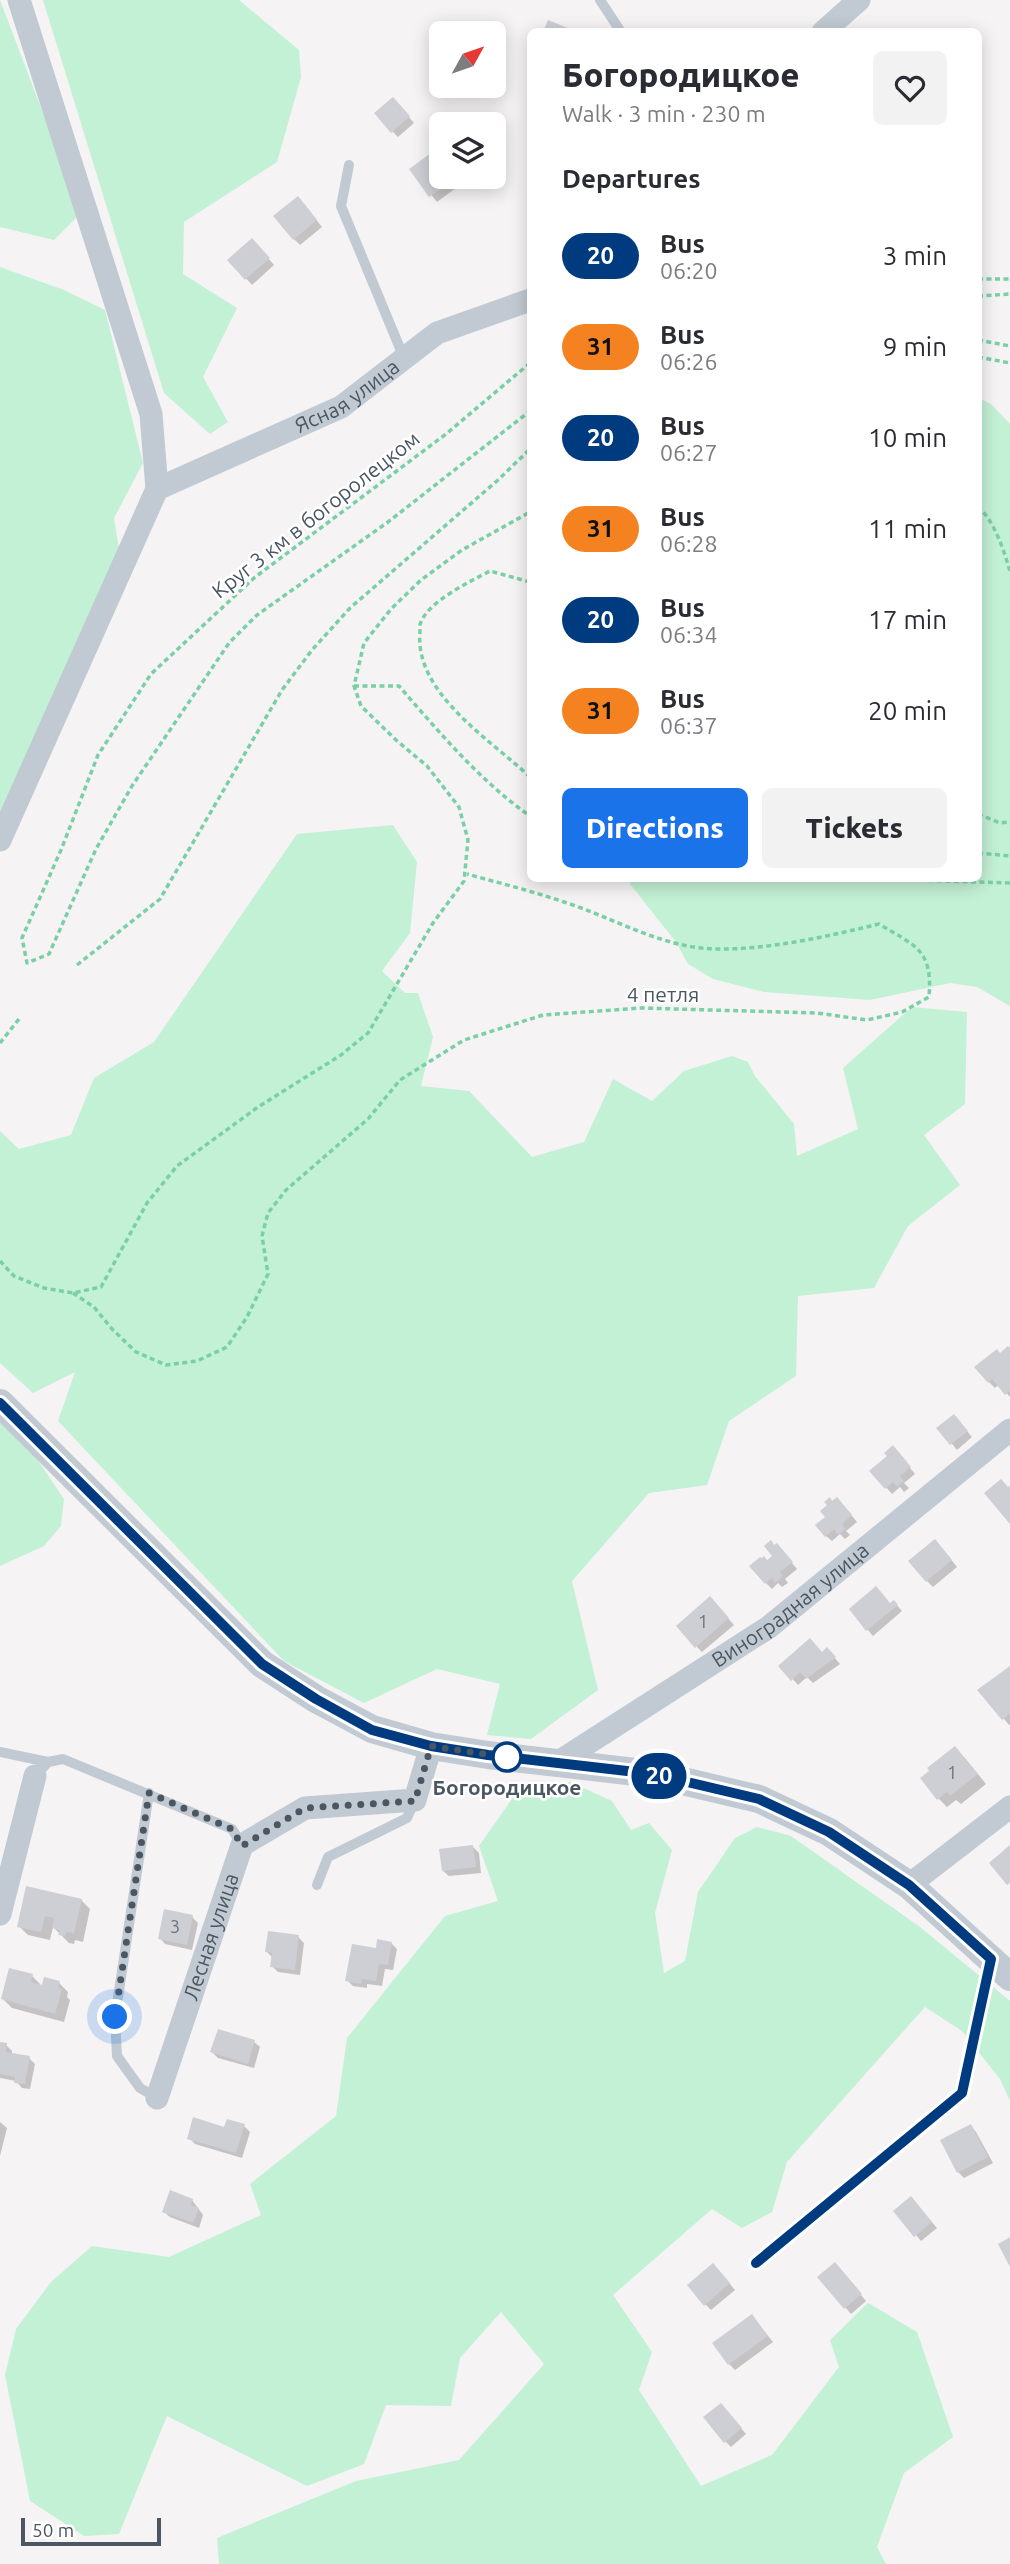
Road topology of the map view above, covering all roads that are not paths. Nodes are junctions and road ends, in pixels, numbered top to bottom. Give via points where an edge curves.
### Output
1 (19, 0) edge
2 (600, 0) edge
3 (848, 5) edge
4 (618, 28) edge
5 (827, 28) edge
6 (349, 165) dead end
7 (527, 301) edge
8 (404, 358) junction
9 (158, 489) junction
10 (0, 840) edge
11 (0, 1403) edge
12 (1010, 1430) edge
13 (431, 1746) junction
14 (0, 1752) edge
15 (557, 1763) junction
16 (41, 1769) junction
17 (149, 1793) junction
18 (415, 1801) junction
19 (1010, 1807) edge
20 (242, 1846) junction
21 (317, 1885) dead end
22 (909, 1885) junction
23 (0, 1914) edge
24 (1000, 1968) edge
25 (158, 2098) joint
26 (756, 2263) dead end

1 - 9 street via 151,414
2 - 4 lane
3 - 5 street
6 - 8 lane via 341,206
7 - 8 street, Ясная улица via 437,333
8 - 9 street, Ясная улица via 341,407
9 - 10 street
11 - 13 street via 262,1664 372,1730
12 - 15 street, Виноградная улица via 769,1627
13 - 15 street
13 - 18 street
14 - 16 lane
15 - 22 street via 653,1774 759,1799 829,1832
16 - 17 lane via 63,1759
16 - 23 street
17 - 20 lane via 232,1829
17 - 25 lane via 115,2017 117,2056 140,2088
18 - 20 street, Лесная улица via 305,1808
18 - 21 lane via 407,1818 328,1857
19 - 22 street
20 - 25 street, Лесная улица
22 - 24 street
24 - 26 lane via 962,2093

